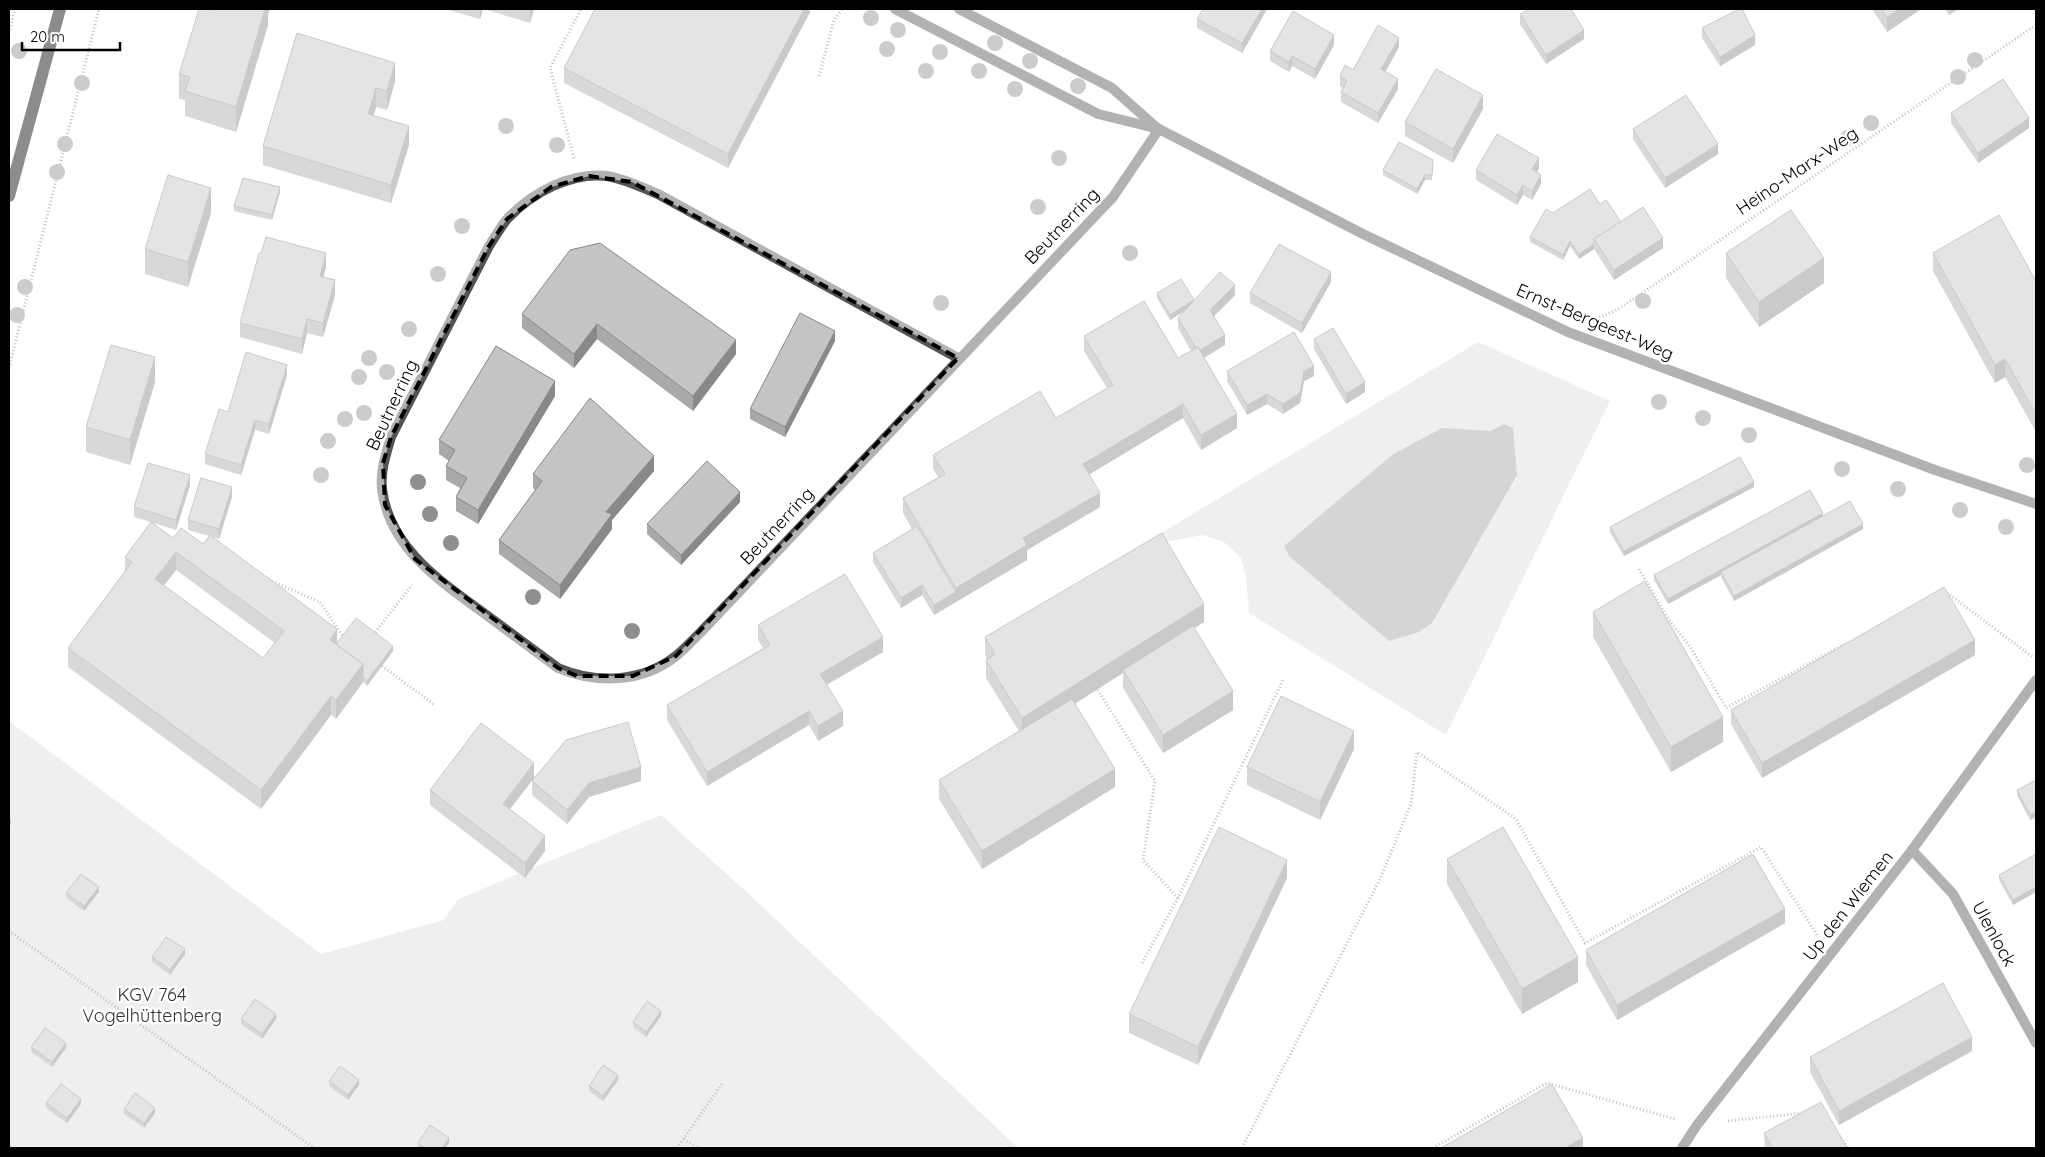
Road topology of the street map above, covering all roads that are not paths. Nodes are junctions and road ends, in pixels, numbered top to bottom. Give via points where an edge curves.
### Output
1 (60, 9) edge
2 (895, 9) edge
3 (959, 9) edge
4 (1158, 129) junction
5 (9, 196) edge
6 (958, 358) junction
7 (2036, 504) edge
8 (2036, 680) edge
9 (1912, 850) junction
10 (2036, 1043) edge
11 (1682, 1148) edge

1 - 5 main road
2 - 4 street, Ernst-Bergeest-Weg via 1098,114
3 - 4 street, Ernst-Bergeest-Weg via 1112,88
4 - 6 street, Beutnerring via 1113,197
4 - 7 street, Ernst-Bergeest-Weg via 1363,234 1568,332 1935,470
6 - 6 street, Beutnerring via 658,194 632,182 607,176 579,178 551,187 527,201 507,219 488,246 391,437 383,463 385,505 404,542 425,568 558,668 577,676 611,679 633,676 655,669 676,656 701,632
8 - 9 street, Up den Wiemen
9 - 10 street, Ulenlock via 1953,894
9 - 11 street, Up den Wiemen

